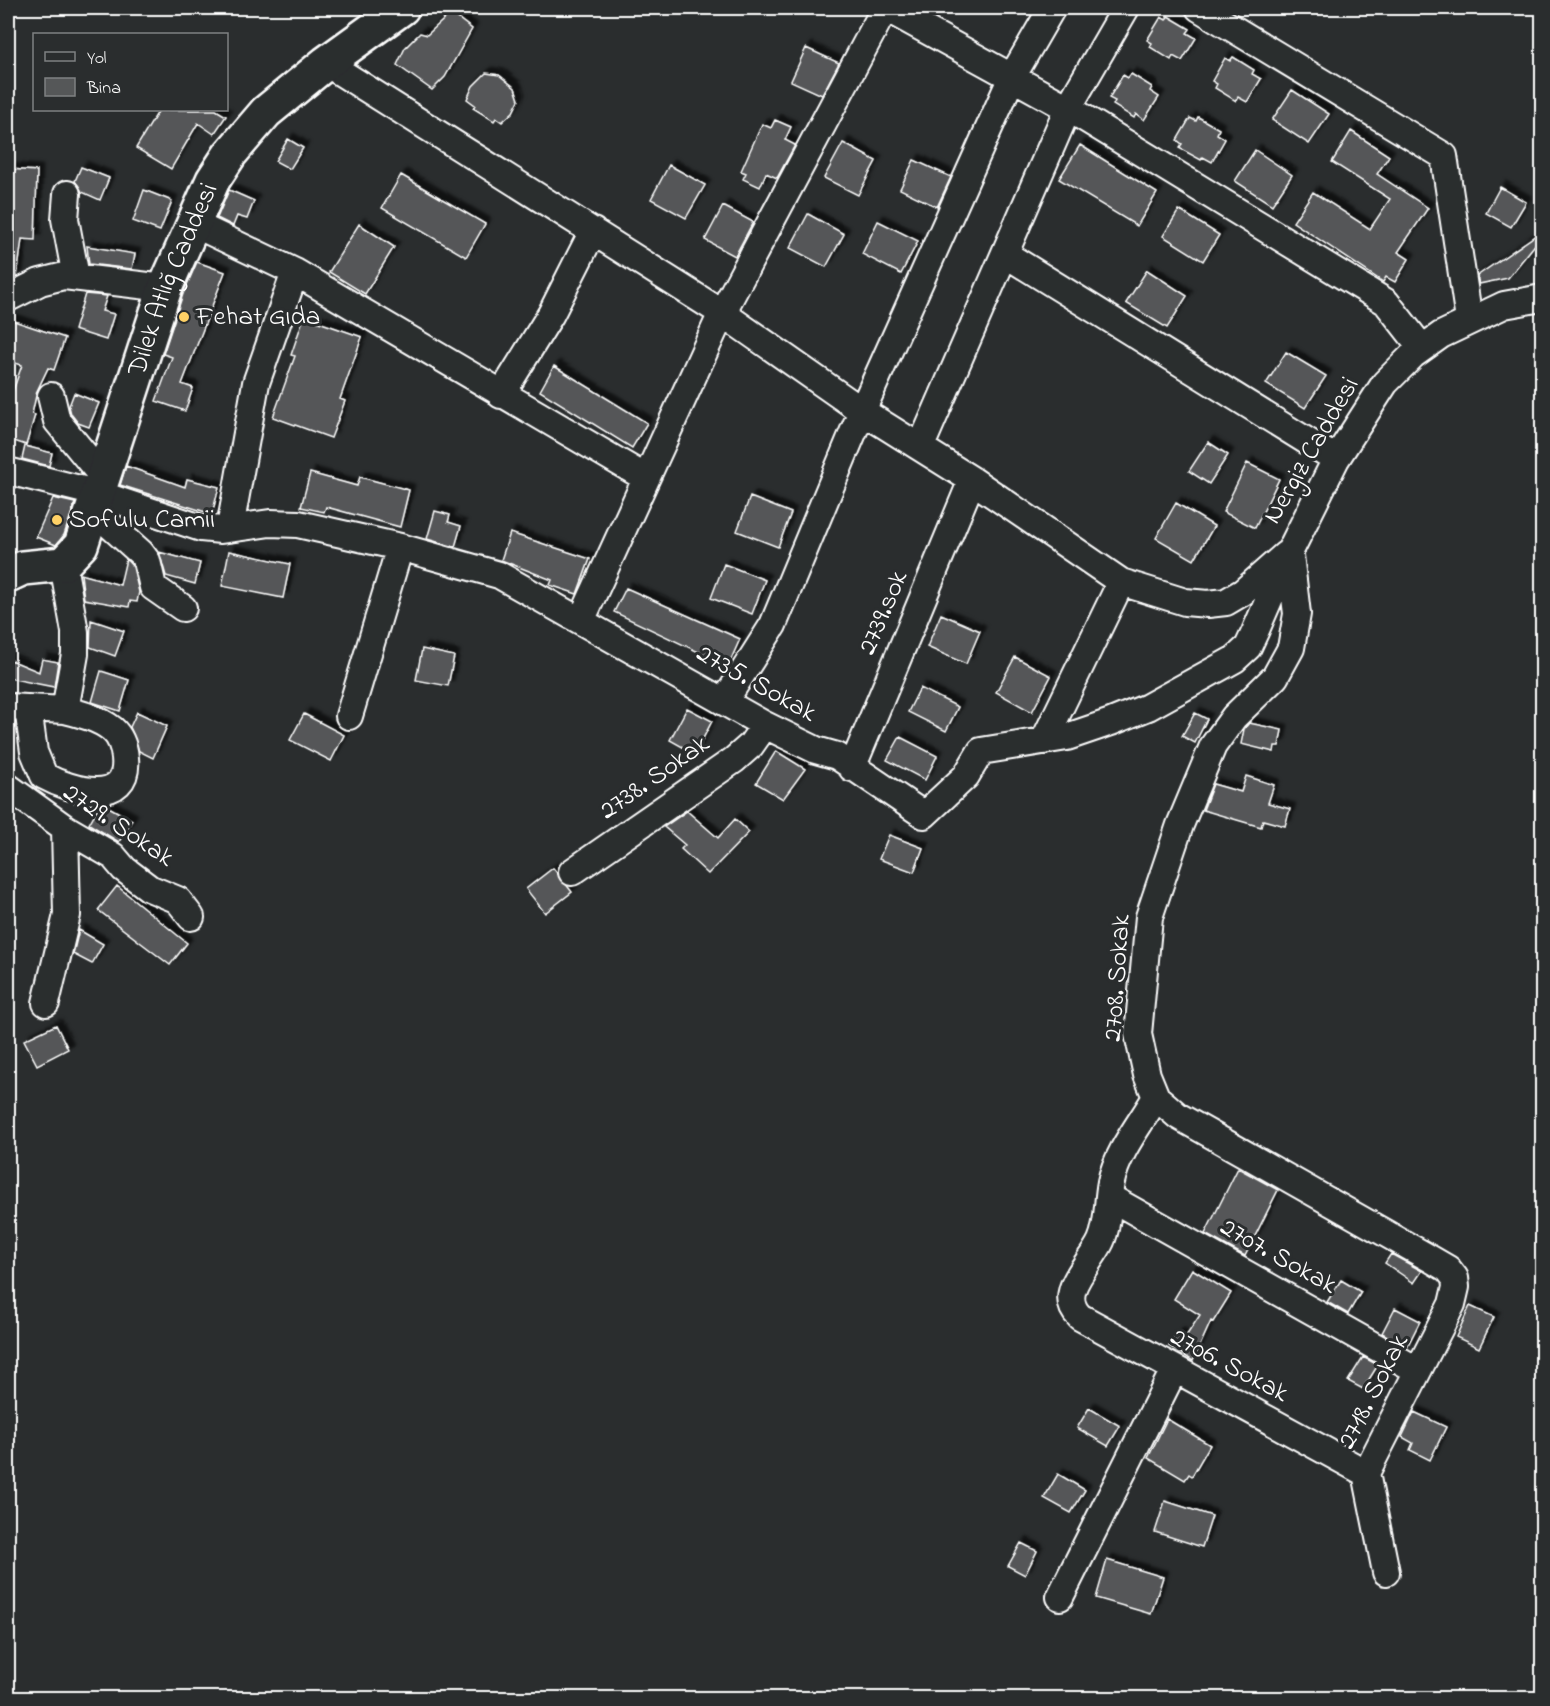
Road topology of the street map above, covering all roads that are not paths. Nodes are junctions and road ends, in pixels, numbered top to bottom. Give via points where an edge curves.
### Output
1 (402, 8) edge
2 (885, 8) edge
3 (1052, 8) edge
4 (1126, 8) edge
5 (1199, 8) edge
6 (326, 63) junction
7 (1012, 77) junction
8 (1068, 108) junction
9 (67, 194) dead end
10 (192, 223) junction
11 (593, 231) junction
12 (1005, 254) junction
13 (295, 272) junction
14 (76, 277) junction
15 (165, 288) junction
16 (8, 298) edge
17 (1542, 298) edge
18 (722, 313) junction
19 (1469, 320) junction
20 (1422, 348) junction
21 (501, 395) junction
22 (51, 396) dead end
23 (862, 411) junction
24 (921, 446) junction
25 (1336, 459) junction
26 (8, 471) edge
27 (646, 478) junction
28 (972, 480) junction
29 (96, 493) junction
30 (230, 528) junction
31 (400, 547) junction
32 (1290, 551) junction
33 (63, 564) junction
34 (8, 575) edge
35 (1121, 582) junction
36 (183, 608) dead end
37 (581, 621) junction
38 (724, 702) junction
39 (18, 707) edge
40 (65, 710) junction
41 (349, 716) dead end
42 (765, 725) junction
43 (1044, 741) junction
44 (852, 768) junction
45 (8, 787) edge
46 (65, 828) junction
47 (572, 872) dead end
48 (191, 917) dead end
49 (46, 1004) dead end
50 (1156, 1097) junction
51 (1109, 1197) junction
52 (1174, 1370) junction
53 (1417, 1370) junction
54 (1366, 1473) junction
55 (1386, 1572) dead end
56 (1060, 1598) dead end

1 - 6 main road, Dilek Atlığ Caddesi
2 - 7 street
2 - 18 street
3 - 7 street
4 - 8 street
5 - 19 street via 1444,156
6 - 10 main road, Dilek Atlığ Caddesi via 266,112 248,132 213,180
6 - 11 street
7 - 8 street
7 - 23 street
8 - 12 street
8 - 20 street via 1386,302
9 - 14 street via 65,219
10 - 13 street
10 - 15 main road, Dilek Atlığ Caddesi
11 - 18 street
11 - 21 street via 551,314
12 - 24 street
12 - 25 street
13 - 21 street
13 - 30 street via 256,383
14 - 15 street
14 - 16 street via 47,280
15 - 29 main road, Dilek Atlığ Caddesi
17 - 19 street, Nergiz Caddesi via 1504,305
18 - 23 street
18 - 27 street
19 - 20 street, Nergiz Caddesi
20 - 25 street, Nergiz Caddesi via 1385,383
21 - 27 street
22 - 29 street via 57,421
23 - 24 street
23 - 38 street via 773,625
24 - 28 street
25 - 32 street, Nergiz Caddesi
26 - 29 street, 2735. Sokak
27 - 37 street
28 - 35 street
28 - 44 street, 2739.sok
29 - 30 street, 2735. Sokak via 201,528
29 - 33 main road, Dilek Atlığ Caddesi via 81,545
29 - 36 street via 147,561 153,587
30 - 31 street, 2735. Sokak via 298,524
31 - 37 street, 2735. Sokak via 499,575
31 - 41 street
32 - 35 street via 1226,602 1185,602
32 - 43 street, 2735. Sokak via 1248,647 1235,659 1148,707
32 - 50 street, 2708. Sokak via 1297,614 1291,648 1275,677 1234,717 1213,746 1180,825 1149,917 1138,1034
33 - 34 main road via 23,568
33 - 40 street via 75,632
35 - 43 street
37 - 38 street, 2735. Sokak
38 - 42 street, 2735. Sokak
39 - 40 street
39 - 40 street via 44,776 81,790 111,789 126,770 122,741 102,723
42 - 44 street, 2735. Sokak via 837,756
42 - 47 street, 2738. Sokak via 751,746 734,760
43 - 44 street, 2735. Sokak via 981,752 966,776 924,815
45 - 46 street, 2729. Sokak
46 - 48 street, 2729. Sokak via 113,856 149,888 178,900
46 - 49 street via 67,915
50 - 51 street via 1117,1165
50 - 53 street, 2718. Sokak via 1200,1130 1448,1269 1456,1287 1449,1314
51 - 52 street, 2706. Sokak via 1101,1241 1076,1281 1070,1304 1080,1317
51 - 53 street, 2707. Sokak
52 - 54 street, 2706. Sokak
52 - 56 street
53 - 54 street, 2718. Sokak
54 - 55 street, 2718. Sokak

